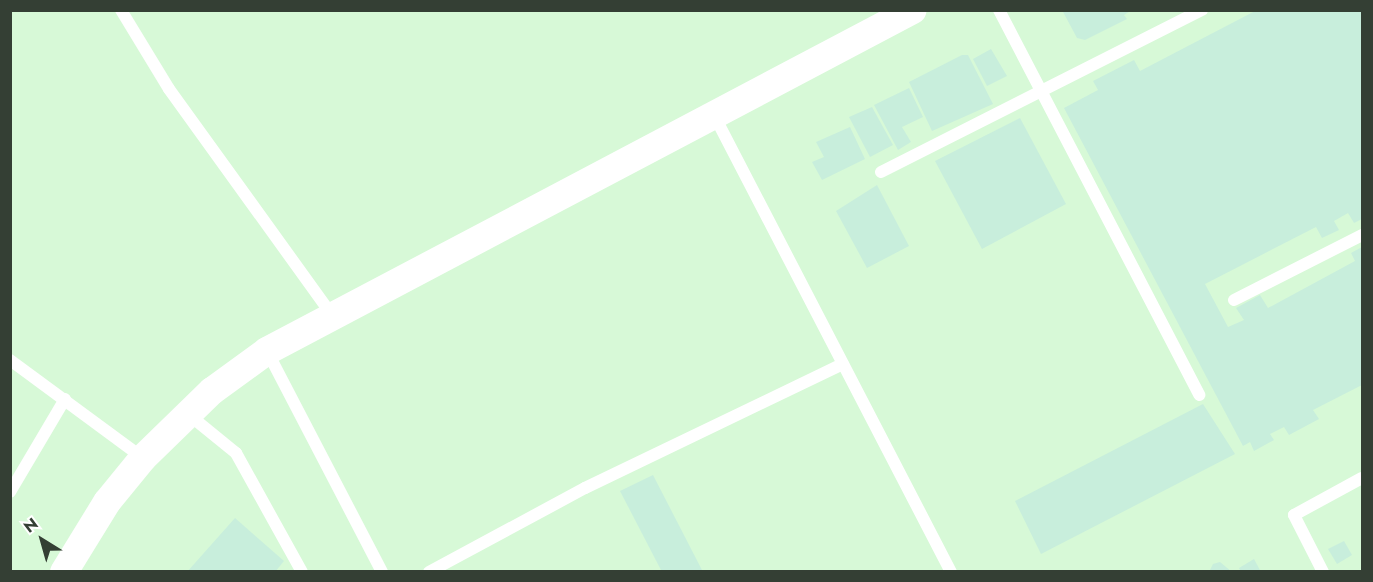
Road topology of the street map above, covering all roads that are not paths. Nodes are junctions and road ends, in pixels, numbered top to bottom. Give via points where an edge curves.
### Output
1 (121, 10) edge
2 (913, 10) edge
3 (999, 10) edge
4 (1202, 10) edge
5 (1043, 92) junction
6 (713, 114) junction
7 (881, 172) dead end
8 (1362, 235) edge
9 (1234, 300) dead end
10 (331, 315) junction
11 (267, 351) junction
12 (10, 360) edge
13 (843, 364) junction
14 (1199, 395) dead end
15 (65, 399) junction
16 (187, 413) junction
17 (143, 458) junction
18 (1362, 478) edge
19 (10, 492) edge
20 (64, 572) edge
21 (302, 572) edge
22 (382, 572) edge
23 (429, 572) edge
24 (951, 572) edge
25 (1323, 572) edge

1 - 10 lane via 169,89
2 - 6 street
3 - 5 lane
4 - 5 lane
5 - 7 lane
5 - 14 lane
6 - 10 street
6 - 13 lane
8 - 9 lane
10 - 11 street
11 - 16 street
11 - 22 lane
12 - 15 lane
13 - 23 lane via 585,488
13 - 24 lane
15 - 17 lane
15 - 19 lane
16 - 17 street
16 - 21 lane via 236,453
17 - 20 street via 107,502
18 - 25 lane via 1294,515

